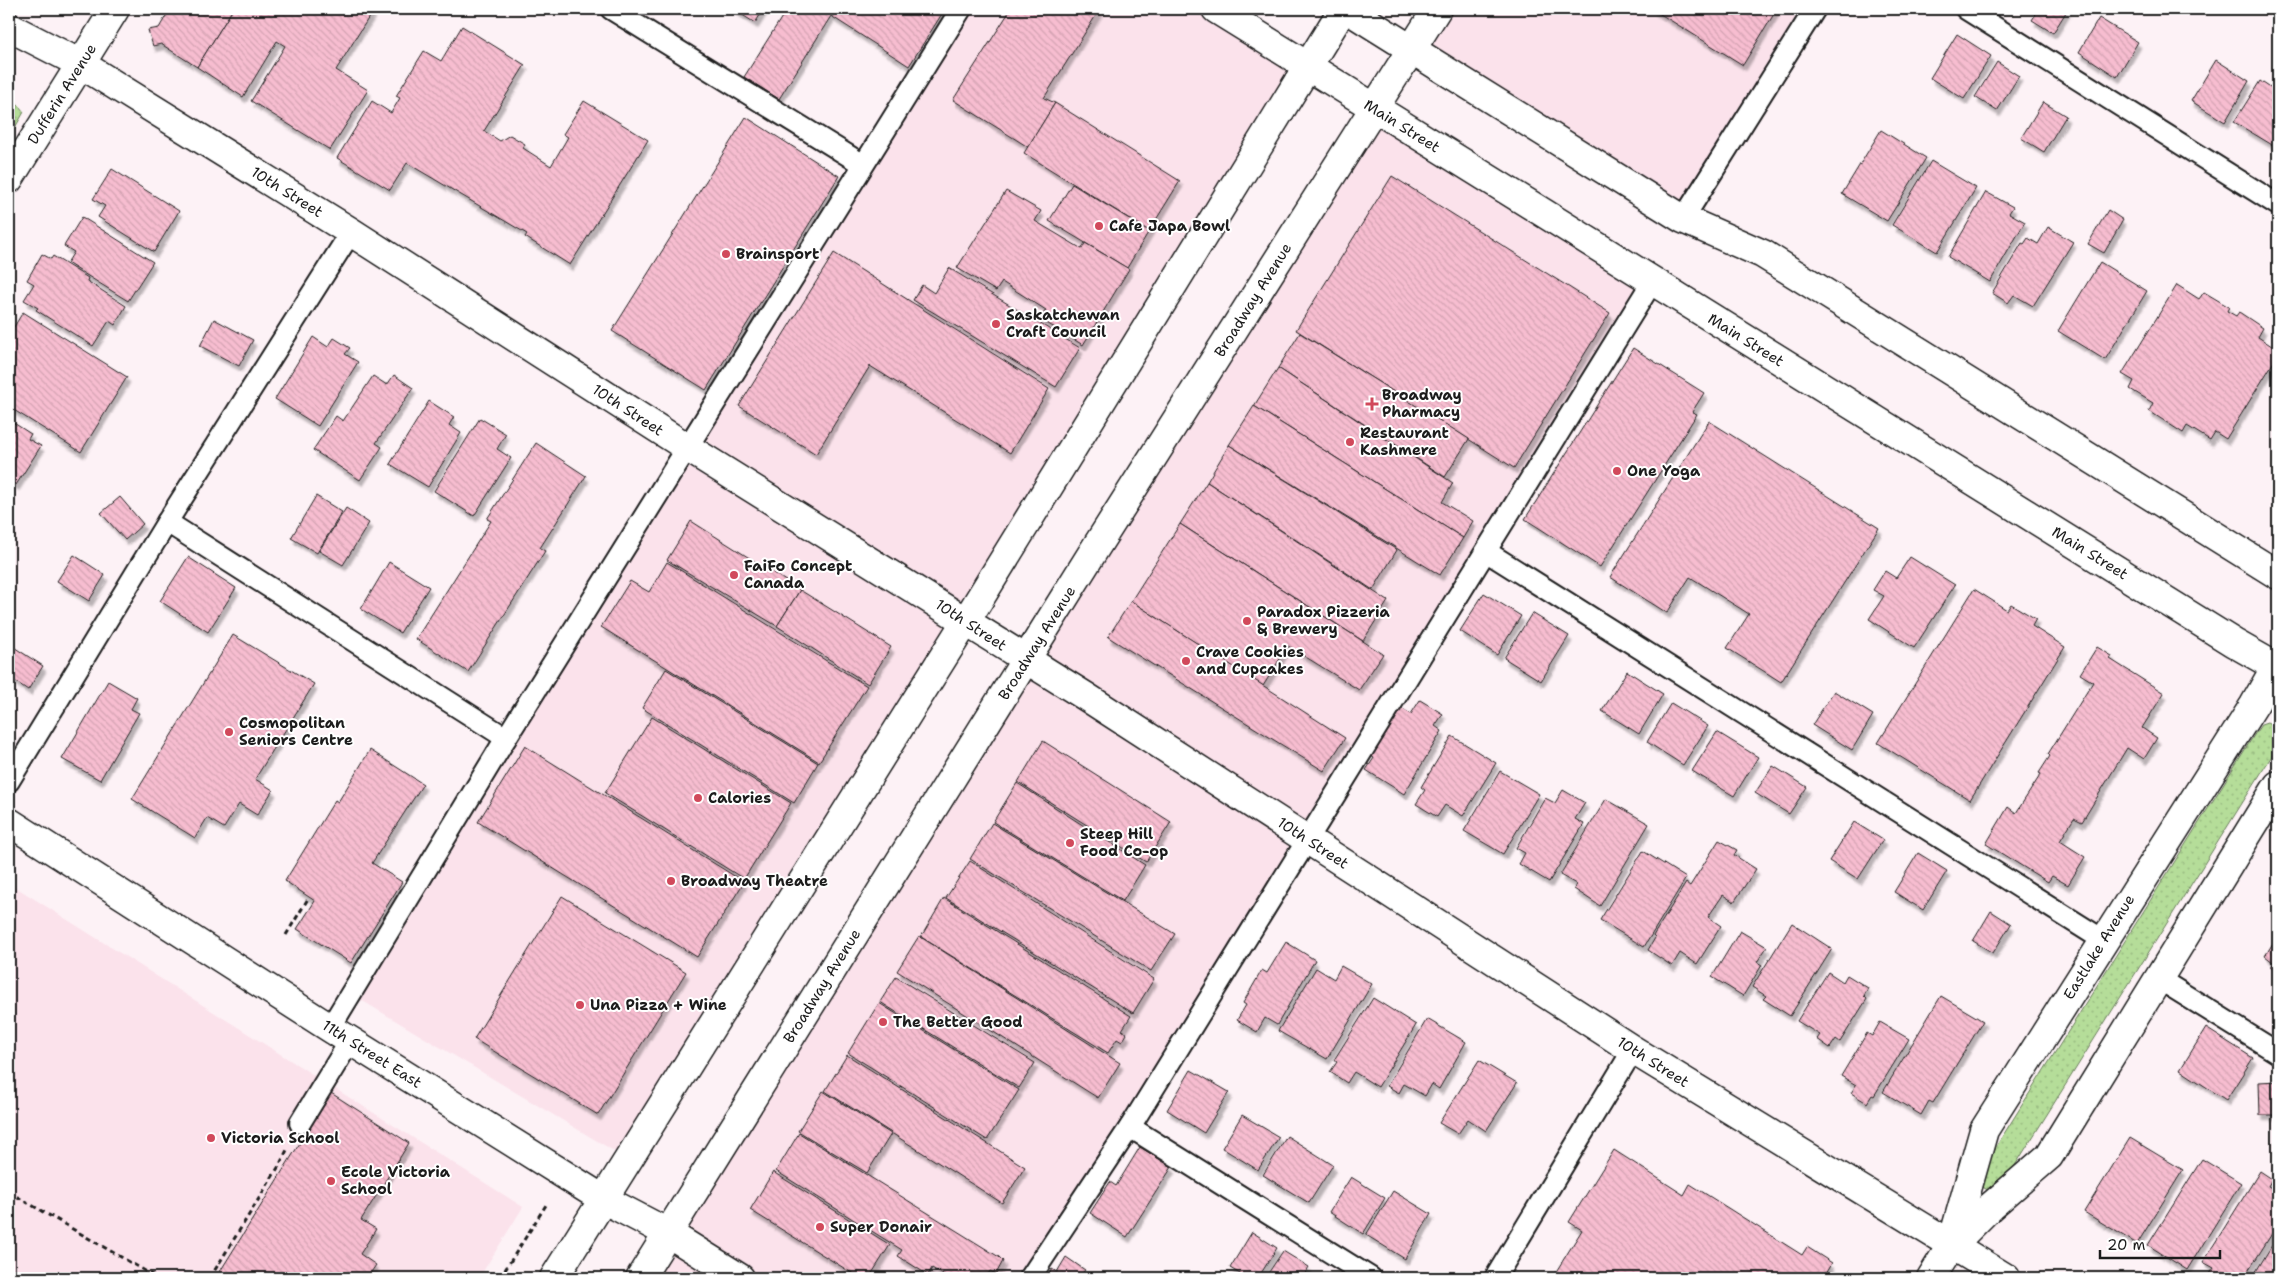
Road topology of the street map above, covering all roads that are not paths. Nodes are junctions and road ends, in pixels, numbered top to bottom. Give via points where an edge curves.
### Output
1 (115, 9) edge
2 (611, 9) edge
3 (961, 9) edge
4 (1216, 9) edge
5 (1343, 9) edge
6 (1347, 9) edge
7 (1437, 9) edge
8 (1815, 9) edge
9 (1966, 9) edge
10 (12, 23) edge
11 (1411, 49) junction
12 (81, 64) junction
13 (1307, 66) junction
14 (1375, 108) junction
15 (862, 164) junction
16 (9, 179) edge
17 (2278, 204) edge
18 (1683, 219) junction
19 (351, 232) junction
20 (1652, 282) junction
21 (688, 448) junction
22 (167, 522) junction
23 (1487, 552) junction
24 (2278, 575) edge
25 (966, 621) junction
26 (1026, 661) junction
27 (2278, 666) edge
28 (506, 738) junction
29 (9, 780) edge
30 (2278, 785) edge
31 (9, 822) edge
32 (1308, 839) junction
33 (2103, 940) junction
34 (2159, 979) junction
35 (340, 1034) junction
36 (1633, 1050) junction
37 (2278, 1053) edge
38 (300, 1123) road end
39 (1130, 1126) junction
40 (603, 1199) junction
41 (668, 1233) junction
42 (1951, 1246) junction
43 (554, 1278) edge
44 (640, 1278) edge
45 (740, 1278) edge
46 (1030, 1278) edge
47 (1372, 1278) edge
48 (1495, 1278) edge
49 (1931, 1278) edge
50 (2006, 1278) edge

1 - 12 street, Dufferin Avenue
2 - 15 lane
3 - 15 lane
4 - 13 street, Main Street
5 - 13 street
6 - 11 street
7 - 11 street, Broadway Avenue
8 - 18 lane
9 - 17 lane
10 - 12 street, 10th Street
11 - 14 street, Broadway Avenue
11 - 18 street
12 - 16 street, Dufferin Avenue
12 - 19 street, 10th Street
13 - 14 street, Main Street
13 - 25 street
14 - 20 street, Main Street
14 - 26 street, Broadway Avenue
15 - 21 lane
18 - 24 street via 1763,254
19 - 21 street, 10th Street
19 - 22 lane
20 - 23 lane
20 - 27 street, Main Street via 2234,643
21 - 25 street, 10th Street
21 - 28 lane
22 - 28 lane
22 - 29 lane
23 - 32 lane
23 - 33 lane
25 - 26 street, 10th Street
25 - 40 street
26 - 32 street, 10th Street
26 - 41 street, Broadway Avenue
27 - 33 street, Eastlake Avenue
28 - 35 lane
30 - 34 street, Eastlake Avenue
31 - 35 street, 11th Street East
32 - 36 street, 10th Street
32 - 39 lane
33 - 42 street, Eastlake Avenue via 1984,1130
34 - 37 lane
34 - 42 street, Eastlake Avenue via 2049,1156
35 - 38 lane
35 - 40 street, 11th Street East
36 - 42 street, 10th Street
36 - 48 lane
39 - 46 lane
39 - 47 lane
40 - 41 street, 11th Street East
40 - 43 street
41 - 44 street, Broadway Avenue
41 - 45 street, 11th Street East
42 - 49 street, Eastlake Avenue
42 - 50 street, 10th Street

